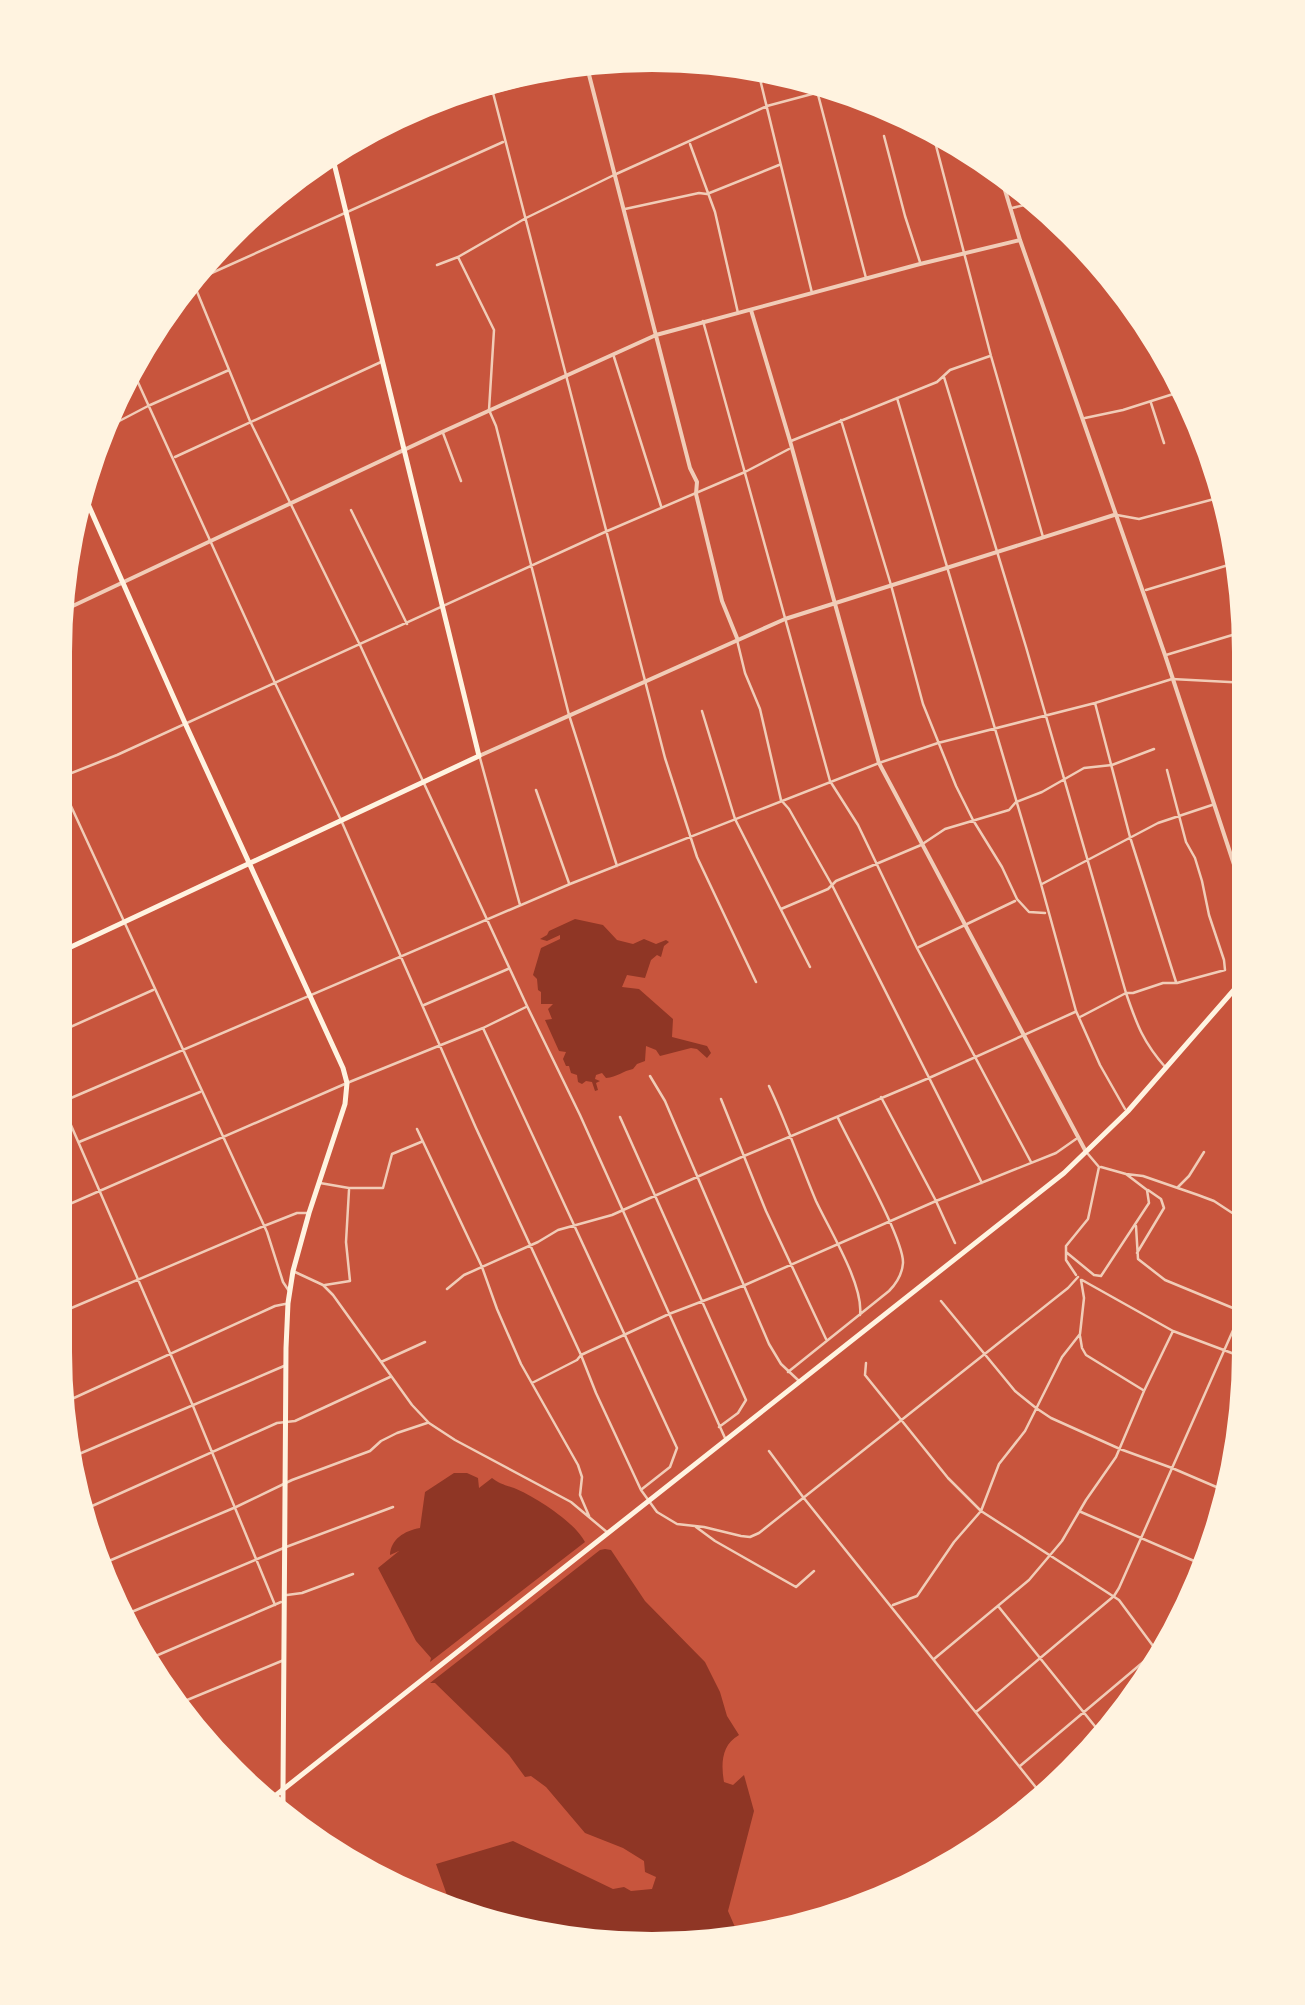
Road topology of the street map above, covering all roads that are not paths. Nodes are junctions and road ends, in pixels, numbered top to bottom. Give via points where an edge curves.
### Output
1 (589, 76) edge
2 (761, 83) edge
3 (494, 94) edge
4 (813, 95) edge
5 (819, 97) edge
6 (767, 106) junction
7 (884, 136) dead end
8 (505, 141) junction
9 (690, 142) junction
10 (936, 147) edge
11 (781, 165) junction
12 (335, 167) edge
13 (614, 176) junction
14 (1005, 191) edge
15 (707, 194) junction
16 (1022, 205) edge
17 (1010, 208) junction
18 (624, 210) junction
19 (346, 213) junction
20 (526, 218) junction
21 (1020, 240) junction
22 (964, 253) junction
23 (458, 257) junction
24 (920, 264) junction
25 (437, 265) dead end
26 (217, 269) edge
27 (866, 278) junction
28 (197, 293) edge
29 (812, 294) junction
30 (751, 310) junction
31 (738, 313) junction
32 (703, 321) junction
33 (656, 335) junction
34 (613, 354) junction
35 (990, 356) junction
36 (382, 362) junction
37 (229, 370) junction
38 (566, 374) junction
39 (944, 377) junction
40 (138, 384) edge
41 (1172, 394) edge
42 (896, 398) junction
43 (1150, 401) junction
44 (148, 406) junction
45 (489, 410) junction
46 (1083, 418) junction
47 (122, 419) edge
48 (841, 420) junction
49 (250, 421) junction
50 (442, 432) junction
51 (790, 441) junction
52 (1164, 443) dead end
53 (790, 449) junction
54 (404, 451) junction
55 (173, 458) junction
56 (745, 472) junction
57 (461, 480) dead end
58 (696, 494) junction
59 (1212, 500) edge
60 (291, 503) junction
61 (661, 508) junction
62 (90, 509) edge
63 (352, 510) dead end
64 (1115, 515) junction
65 (606, 532) junction
66 (1043, 537) junction
67 (212, 542) junction
68 (997, 551) junction
69 (1226, 565) edge
70 (946, 566) junction
71 (532, 567) junction
72 (123, 583) junction
73 (891, 585) junction
74 (1142, 592) junction
75 (835, 602) junction
76 (75, 605) edge
77 (442, 608) junction
78 (785, 618) junction
79 (408, 624) junction
80 (1232, 635) edge
81 (737, 639) junction
82 (360, 645) junction
83 (1165, 656) junction
84 (1172, 679) junction
85 (646, 680) junction
86 (1232, 682) edge
87 (275, 683) junction
88 (1096, 703) junction
89 (702, 711) dead end
90 (569, 715) junction
91 (1046, 715) junction
92 (185, 724) junction
93 (994, 730) junction
94 (938, 742) junction
95 (1154, 749) dead end
96 (479, 756) junction
97 (879, 763) junction
98 (1112, 766) junction
99 (1167, 770) dead end
100 (72, 773) edge
101 (1064, 780) junction
102 (830, 781) junction
103 (425, 782) junction
104 (536, 790) dead end
105 (781, 800) junction
106 (1016, 802) junction
107 (1213, 805) junction
108 (72, 807) edge
109 (1180, 817) junction
110 (735, 818) junction
111 (341, 820) junction
112 (974, 820) junction
113 (690, 837) junction
114 (1130, 837) junction
115 (921, 845) junction
116 (1232, 859) edge
117 (1088, 861) junction
118 (251, 864) junction
119 (876, 864) junction
120 (617, 868) junction
121 (570, 884) junction
122 (1040, 884) junction
123 (832, 885) junction
124 (1018, 900) junction
125 (520, 906) junction
126 (781, 909) junction
127 (1047, 913) junction
128 (488, 920) junction
129 (124, 923) junction
130 (964, 927) junction
131 (72, 945) edge
132 (917, 948) junction
133 (401, 958) junction
134 (810, 967) dead end
135 (510, 968) junction
136 (756, 982) dead end
137 (1176, 983) junction
138 (154, 989) junction
139 (1126, 992) junction
140 (1232, 992) edge
141 (312, 995) junction
142 (423, 1005) junction
143 (527, 1006) junction
144 (1076, 1011) junction
145 (1078, 1018) junction
146 (72, 1025) edge
147 (483, 1028) junction
148 (1022, 1035) junction
149 (440, 1044) junction
150 (182, 1049) junction
151 (976, 1056) junction
152 (1166, 1068) junction
153 (650, 1076) dead end
154 (929, 1078) junction
155 (347, 1083) junction
156 (769, 1086) dead end
157 (202, 1091) junction
158 (72, 1097) edge
159 (881, 1097) junction
160 (721, 1099) dead end
161 (1128, 1112) junction
162 (620, 1116) dead end
163 (837, 1117) junction
164 (72, 1128) edge
165 (417, 1129) dead end
166 (790, 1136) junction
167 (223, 1137) junction
168 (1077, 1138) junction
169 (422, 1141) junction
170 (79, 1142) junction
171 (1204, 1152) dead end
172 (1087, 1153) junction
173 (744, 1156) junction
174 (1031, 1162) junction
175 (1099, 1167) junction
176 (1126, 1174) junction
177 (697, 1176) junction
178 (320, 1182) junction
179 (982, 1183) junction
180 (349, 1188) junction
181 (1178, 1188) junction
182 (100, 1189) junction
183 (1147, 1190) junction
184 (654, 1196) junction
185 (936, 1201) junction
186 (72, 1202) edge
187 (622, 1209) junction
188 (309, 1213) junction
189 (1232, 1214) edge
190 (890, 1223) junction
191 (574, 1224) junction
192 (1136, 1224) junction
193 (264, 1226) junction
194 (955, 1243) dead end
195 (531, 1244) junction
196 (838, 1245) junction
197 (1065, 1251) junction
198 (1137, 1254) junction
199 (792, 1265) junction
200 (482, 1267) junction
201 (293, 1271) junction
202 (1079, 1278) junction
203 (139, 1279) junction
204 (323, 1285) junction
205 (745, 1285) junction
206 (447, 1289) dead end
207 (289, 1291) junction
208 (941, 1301) dead end
209 (701, 1302) junction
210 (288, 1303) junction
211 (1232, 1307) edge
212 (72, 1308) edge
213 (669, 1314) junction
214 (860, 1315) junction
215 (1173, 1331) junction
216 (624, 1334) junction
217 (1080, 1334) junction
218 (1232, 1334) edge
219 (826, 1339) junction
220 (425, 1342) dead end
221 (1224, 1350) junction
222 (1232, 1353) edge
223 (581, 1354) junction
224 (985, 1354) junction
225 (171, 1355) junction
226 (381, 1362) junction
227 (866, 1363) dead end
228 (286, 1366) junction
229 (788, 1372) junction
230 (392, 1377) junction
231 (800, 1381) junction
232 (532, 1383) junction
233 (1144, 1391) junction
234 (75, 1398) edge
235 (193, 1406) junction
236 (1036, 1408) junction
237 (901, 1420) junction
238 (286, 1421) junction
239 (428, 1422) junction
240 (719, 1427) junction
241 (726, 1439) junction
242 (1120, 1449) junction
243 (769, 1451) dead end
244 (81, 1452) edge
245 (212, 1453) junction
246 (1172, 1468) junction
247 (285, 1484) junction
248 (1216, 1487) edge
249 (641, 1490) junction
250 (803, 1497) junction
251 (648, 1502) junction
252 (93, 1506) edge
253 (394, 1507) dead end
254 (236, 1508) junction
255 (980, 1511) junction
256 (1080, 1512) junction
257 (589, 1516) junction
258 (694, 1526) junction
259 (608, 1533) junction
260 (1143, 1538) junction
261 (286, 1547) junction
262 (1051, 1556) junction
263 (111, 1560) edge
264 (257, 1560) junction
265 (1193, 1560) edge
266 (814, 1572) dead end
267 (353, 1574) dead end
268 (1114, 1596) junction
269 (286, 1598) junction
270 (998, 1604) junction
271 (274, 1605) junction
272 (892, 1606) junction
273 (133, 1612) edge
274 (1153, 1645) edge
275 (158, 1656) edge
276 (1041, 1658) junction
277 (285, 1660) junction
278 (933, 1660) junction
279 (1141, 1666) edge
280 (187, 1700) edge
281 (976, 1712) junction
282 (1082, 1712) junction
283 (1095, 1727) edge
284 (1018, 1767) junction
285 (1036, 1788) edge
286 (283, 1790) junction
287 (277, 1795) edge
288 (283, 1800) edge

1 - 13 street
2 - 6 street
3 - 8 street
4 - 6 street
5 - 27 street
6 - 9 street
6 - 11 street
7 - 24 street
8 - 19 street
8 - 20 street
9 - 13 street
9 - 15 street
10 - 22 street
11 - 15 street
11 - 29 street
12 - 19 main road
13 - 18 street
13 - 20 street
14 - 17 street
15 - 18 street
15 - 31 street
16 - 17 street
17 - 21 street
18 - 33 street
19 - 26 street
19 - 36 main road
20 - 23 street
20 - 38 street
21 - 22 street
21 - 46 street
22 - 24 street
22 - 35 street
23 - 25 street
23 - 45 street via 494,330
24 - 27 street
27 - 29 street
28 - 37 street
29 - 30 street
30 - 31 street
30 - 51 street
31 - 32 street
32 - 33 street
32 - 56 street
33 - 34 street
33 - 58 street
34 - 38 street
34 - 61 street
35 - 39 street
35 - 66 street
36 - 49 street
36 - 54 main road
37 - 44 street
37 - 49 street
38 - 45 street
38 - 65 street
39 - 42 street
39 - 68 street
40 - 44 street
41 - 43 street
42 - 48 street
42 - 70 street
43 - 46 street
43 - 52 street
44 - 47 street
44 - 55 street
45 - 50 street
45 - 71 street
46 - 64 street
48 - 51 street
48 - 73 street
49 - 55 street
49 - 60 street
50 - 54 street
50 - 57 street
51 - 53 street
53 - 56 street
53 - 75 street
54 - 60 street
54 - 77 main road
55 - 67 street
56 - 58 street
56 - 78 street
58 - 61 street
58 - 81 street
59 - 64 street via 1139,519
60 - 67 street
60 - 82 street
61 - 65 street
62 - 72 main road
63 - 79 street
64 - 66 street
64 - 74 street
65 - 71 street
65 - 85 street
66 - 68 street
67 - 72 street
67 - 87 street
68 - 70 street
68 - 91 street
69 - 74 street
70 - 73 street
70 - 93 street
71 - 77 street
71 - 90 street
72 - 76 street
72 - 92 main road
73 - 75 street
73 - 94 street
74 - 83 street
75 - 78 street
75 - 97 street
77 - 79 street
77 - 96 main road
78 - 81 street
78 - 102 street
79 - 82 street
80 - 83 street
81 - 85 street
81 - 105 street
82 - 87 street
82 - 103 street
83 - 84 street
84 - 86 street
84 - 88 street
84 - 107 street
85 - 90 street
85 - 113 street
87 - 92 street
87 - 111 street
88 - 91 street
88 - 98 street
89 - 110 street
90 - 96 street
90 - 120 street
91 - 93 street
91 - 101 street
92 - 100 street
92 - 118 main road
93 - 94 street
93 - 106 street
94 - 97 street
94 - 112 street
95 - 98 street
96 - 103 main road
96 - 125 street
97 - 102 street
97 - 115 street
98 - 101 street via 1084,768
98 - 114 street
99 - 109 street
101 - 106 street
101 - 117 street
102 - 105 street
102 - 119 street
103 - 111 main road
103 - 128 street
104 - 121 street
105 - 110 street
105 - 123 street
106 - 112 street
106 - 122 street
107 - 109 street
107 - 116 street
108 - 129 street
109 - 114 street
109 - 137 street via 1225,970
110 - 113 street
110 - 126 street
111 - 118 main road
111 - 133 street
112 - 115 street
112 - 124 street
113 - 120 street
113 - 136 street
114 - 117 street
114 - 137 street
115 - 119 street
115 - 130 street
117 - 122 street
117 - 139 street
118 - 129 main road
118 - 141 main road
119 - 123 street
119 - 132 street
120 - 121 street
121 - 125 street
122 - 127 street
123 - 126 street
123 - 154 street
124 - 127 street via 1029,912
124 - 130 street
125 - 128 street
126 - 134 street
127 - 144 street
128 - 133 street
128 - 135 street
129 - 131 main road
129 - 138 street
130 - 132 street
130 - 148 street
132 - 151 street
133 - 141 street
133 - 142 street
135 - 142 street
135 - 143 street
137 - 139 street
138 - 146 street
138 - 150 street
139 - 145 street
139 - 152 street via 1149,1049
140 - 152 main road
141 - 150 street
141 - 155 main road
142 - 149 street
143 - 147 street
143 - 187 street
144 - 145 street
144 - 148 street
145 - 161 street
147 - 149 street
147 - 191 street
148 - 151 street
148 - 168 street
149 - 155 street
149 - 195 street
150 - 157 street
150 - 158 street
151 - 154 street
151 - 174 street
152 - 161 main road
153 - 177 street
154 - 159 street
154 - 179 street
155 - 167 street
155 - 178 main road
156 - 166 street
157 - 167 street
157 - 170 street
159 - 163 street
159 - 185 street
160 - 173 street
161 - 172 main road
162 - 184 street
163 - 166 street
163 - 190 street
164 - 170 street
165 - 169 street
166 - 173 street
166 - 196 street
167 - 182 street
167 - 193 street
168 - 172 street
168 - 174 street
169 - 180 street via 392,1154 383,1188
169 - 200 street
170 - 182 street
171 - 181 street
172 - 175 street
172 - 231 main road
173 - 177 street
173 - 199 street
174 - 179 street
175 - 176 street
175 - 197 street via 1088,1218
176 - 181 street
176 - 183 street
177 - 184 street
177 - 205 street
178 - 180 street
178 - 188 main road
179 - 185 street
180 - 204 street via 350,1281
181 - 189 street
182 - 186 street
182 - 203 street
183 - 192 street via 1150,1203
183 - 198 street via 1164,1208
184 - 187 street
184 - 209 street
185 - 190 street
185 - 194 street
187 - 191 street
187 - 213 street
188 - 193 street
188 - 201 main road
190 - 196 street
190 - 214 street via 902,1254 900,1276
191 - 195 street
191 - 216 street
192 - 197 street via 1101,1276
192 - 198 street
193 - 203 street
193 - 207 street
195 - 200 street
195 - 223 street
196 - 199 street
196 - 214 street
197 - 202 street
198 - 211 street via 1165,1280
199 - 205 street
199 - 219 street
200 - 206 street
200 - 232 street
201 - 204 street
201 - 207 main road
202 - 215 street
202 - 217 street
202 - 224 street
203 - 212 street
203 - 225 street
204 - 226 street
205 - 209 street
205 - 229 street
207 - 210 main road
208 - 224 street
209 - 213 street
209 - 240 street via 746,1400
210 - 225 street
210 - 228 main road
213 - 216 street
213 - 240 street
214 - 219 street
215 - 221 street
215 - 233 street
216 - 223 street
216 - 249 street via 677,1448 670,1467
217 - 233 street via 1086,1354
217 - 236 street
218 - 221 street
219 - 229 street
220 - 226 street
221 - 222 street
221 - 246 street
223 - 232 street
223 - 249 street
224 - 236 street
224 - 237 street
225 - 234 street
225 - 235 street
226 - 230 street
227 - 237 street via 866,1376
228 - 235 street
228 - 238 main road
229 - 231 street
230 - 238 street
230 - 239 street
231 - 241 main road
232 - 257 street via 578,1466
233 - 242 street
235 - 244 street
235 - 245 street
236 - 242 street
236 - 255 street via 999,1464
237 - 250 street
237 - 255 street
238 - 245 street
238 - 247 main road
239 - 247 street
239 - 257 street
240 - 241 street
241 - 251 main road
242 - 246 street
242 - 256 street
243 - 250 street
245 - 252 street
245 - 254 street
246 - 248 street
246 - 260 street
247 - 254 street
247 - 261 main road
249 - 251 street
250 - 258 street via 750,1537
250 - 272 street
251 - 258 street via 668,1520
251 - 259 main road
253 - 261 street
254 - 263 street
254 - 264 street
255 - 262 street
255 - 272 street via 918,1596
256 - 260 street
256 - 262 street
257 - 259 street
258 - 266 street via 796,1587
259 - 286 main road
260 - 265 street
260 - 268 street
261 - 264 street
261 - 269 main road
262 - 268 street
262 - 270 street
264 - 271 street
264 - 273 street
267 - 269 street
268 - 274 street
268 - 276 street
269 - 271 street
269 - 277 main road
270 - 276 street
270 - 278 street
271 - 275 street
272 - 278 street
276 - 281 street
276 - 282 street
277 - 280 street
277 - 286 main road
278 - 281 street
279 - 282 street
281 - 284 street
282 - 283 street
282 - 284 street
284 - 285 street
286 - 287 main road
286 - 288 main road

